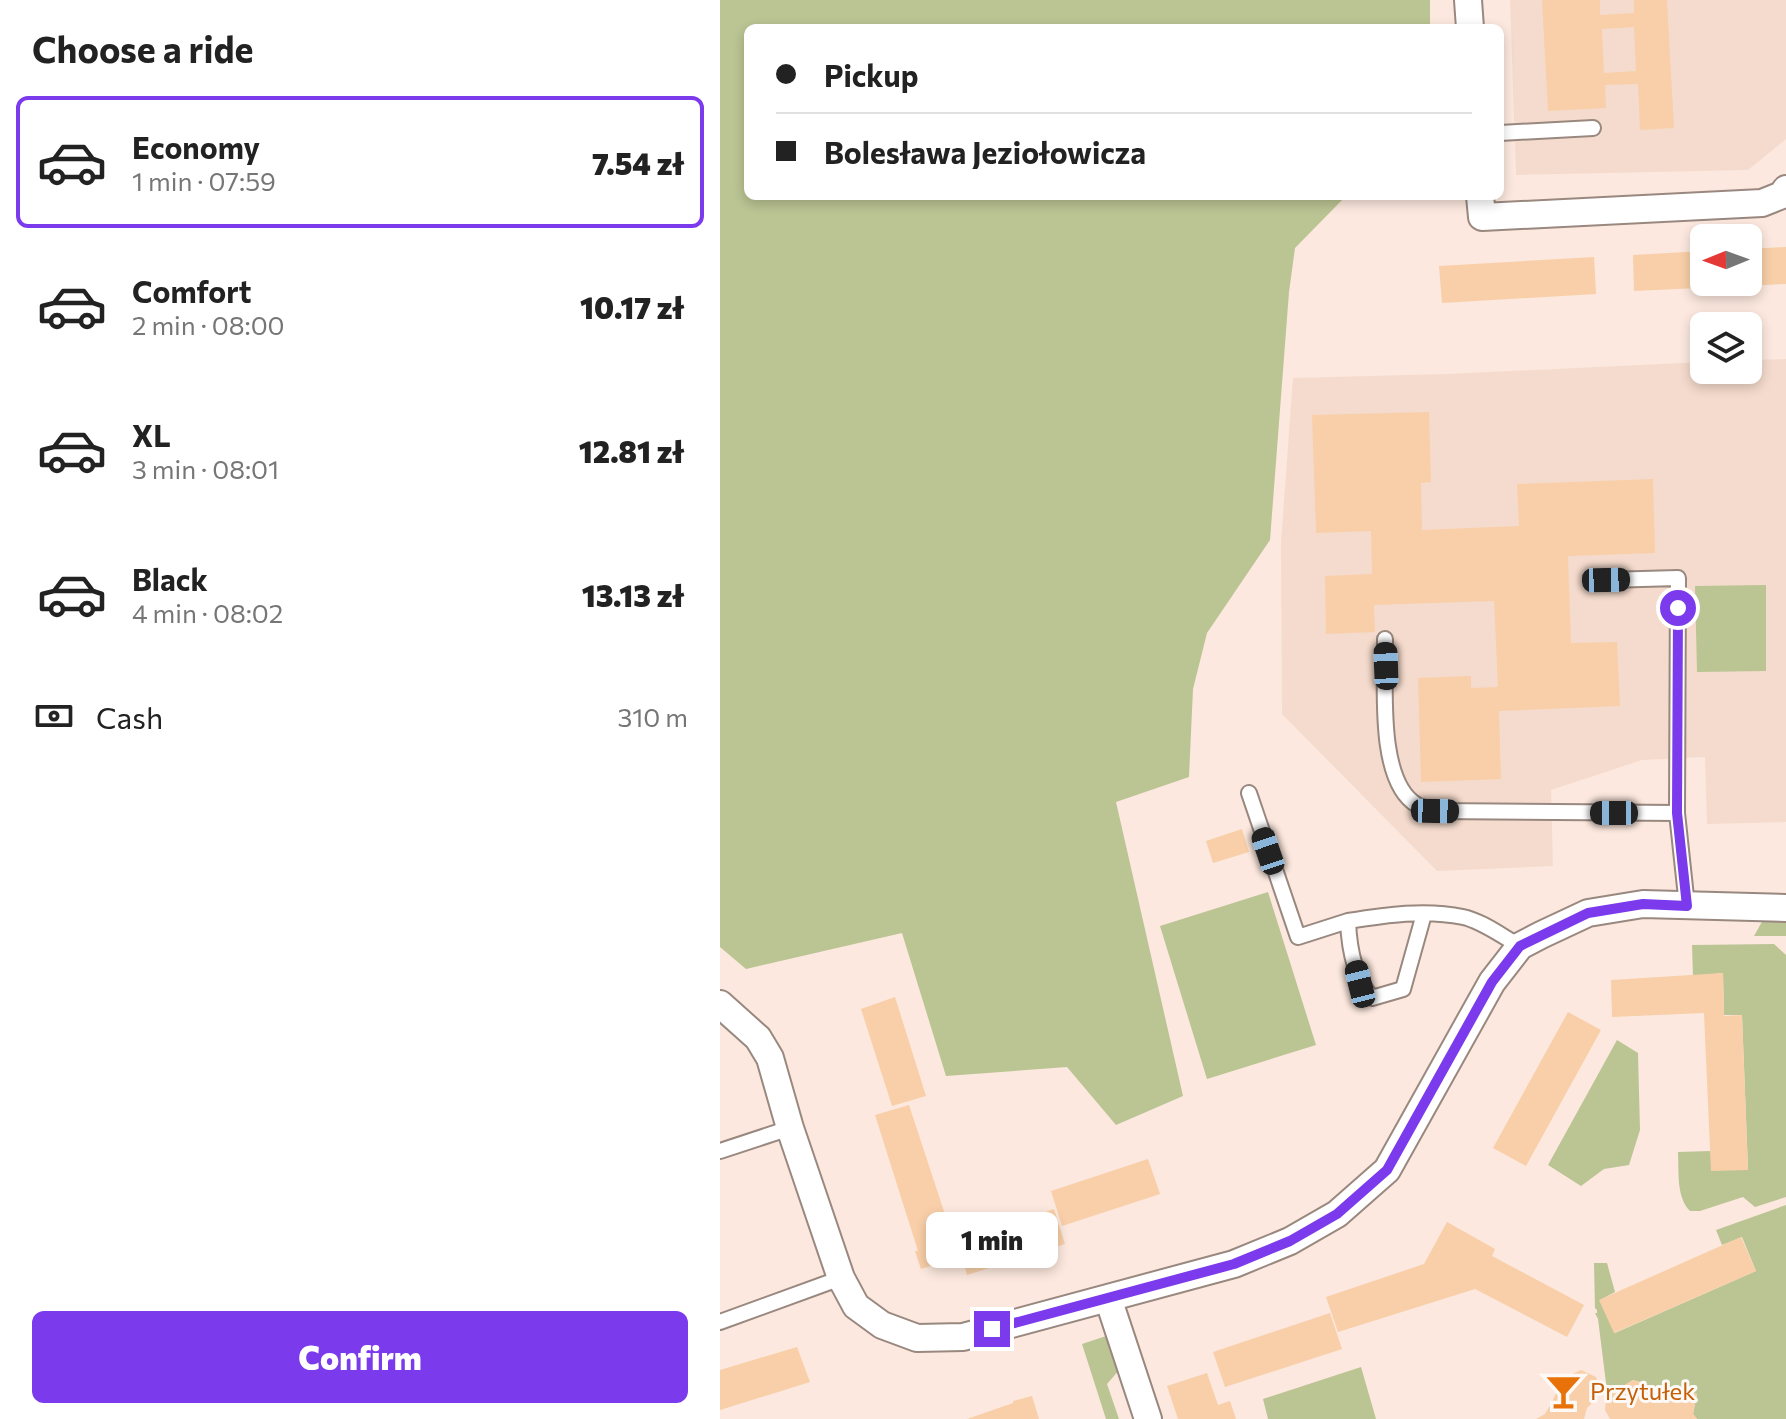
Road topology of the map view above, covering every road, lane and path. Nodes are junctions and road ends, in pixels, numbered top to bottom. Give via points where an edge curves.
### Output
1 (1468, 0) edge
2 (1470, 24) edge
3 (1593, 128) dead end
4 (1504, 133) edge
5 (1786, 189) edge
6 (1480, 200) edge
7 (1606, 580) dead end
8 (1385, 639) dead end
9 (1249, 793) dead end
10 (1677, 813) junction
11 (1687, 906) junction
12 (1786, 908) edge
13 (1424, 914) junction
14 (1348, 921) junction
15 (1520, 946) junction
16 (720, 1004) edge
17 (790, 1128) junction
18 (720, 1151) edge
19 (841, 1278) junction
20 (1108, 1298) junction
21 (720, 1322) edge
22 (1148, 1419) edge

1 - 2 street
3 - 4 lane
5 - 6 street via 1762,203 1482,217
7 - 10 lane via 1678,578
8 - 10 lane via 1388,747 1402,790 1417,805 1435,811
9 - 14 lane via 1298,937
10 - 11 lane
11 - 12 street
11 - 15 street via 1643,904 1588,913
13 - 14 lane
13 - 14 lane via 1403,989 1372,998 1360,984
13 - 15 lane via 1465,917
15 - 20 street via 1492,982 1387,1170 1337,1214 1234,1264
16 - 17 street via 758,1038 770,1058
17 - 18 lane
17 - 19 street
19 - 20 street via 856,1306 882,1325 917,1338 963,1337
19 - 21 lane
20 - 22 street

